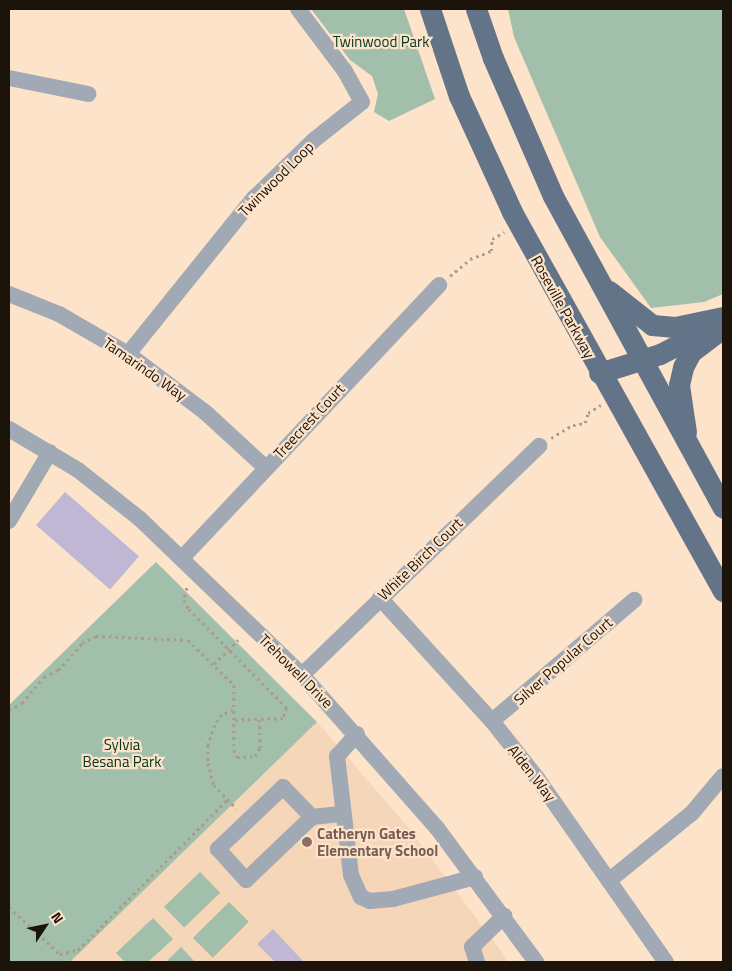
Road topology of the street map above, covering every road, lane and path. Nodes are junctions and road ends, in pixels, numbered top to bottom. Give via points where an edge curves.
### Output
1 (298, 9) edge
2 (430, 9) edge
3 (476, 9) edge
4 (9, 78) edge
5 (88, 94) dead end
6 (518, 224) junction
7 (601, 284) junction
8 (439, 285) joint
9 (9, 294) edge
10 (723, 317) edge
11 (723, 322) edge
12 (723, 328) edge
13 (128, 354) junction
14 (640, 361) junction
15 (599, 373) junction
16 (612, 397) junction
17 (9, 429) edge
18 (688, 444) junction
19 (539, 446) joint
20 (50, 452) junction
21 (266, 468) junction
22 (723, 508) edge
23 (9, 521) edge
24 (182, 558) junction
25 (187, 588) dead end
26 (723, 591) edge
27 (380, 598) junction
28 (634, 600) dead end
29 (238, 640) dead end
30 (229, 650) junction
31 (214, 664) junction
32 (302, 675) junction
33 (9, 710) edge
34 (233, 710) junction
35 (233, 720) junction
36 (259, 720) junction
37 (492, 721) junction
38 (357, 734) junction
39 (723, 776) edge
40 (228, 800) junction
41 (343, 814) junction
42 (312, 817) junction
43 (249, 821) junction
44 (475, 877) junction
45 (611, 879) junction
46 (9, 908) edge
47 (504, 916) junction
48 (477, 962) edge
49 (536, 962) edge
50 (666, 962) edge

1 - 13 street, Twinwood Loop via 344,70 362,102 314,140 254,198
2 - 6 main road, Roseville Parkway via 460,96
3 - 7 main road via 533,153
4 - 5 street
6 - 8 path via 492,239 491,251 486,255 470,259
6 - 15 main road, Roseville Parkway
7 - 10 main road via 652,325 675,327
7 - 14 main road
8 - 21 street, Treecrest Court
9 - 13 street, Tamarindo Way via 59,314
11 - 14 main road
12 - 18 main road via 691,352 683,367 679,385
13 - 21 street, Tamarindo Way via 205,412
14 - 15 main road
14 - 18 main road
15 - 16 main road, Roseville Parkway
16 - 19 path via 588,413 580,426 573,425
16 - 26 main road, Roseville Parkway
17 - 20 street, Trehowell Drive
18 - 22 main road
19 - 27 street, White Birch Court
20 - 23 street
20 - 24 street, Trehowell Drive via 105,489
21 - 24 street, Treecrest Court
24 - 32 street, Trehowell Drive
25 - 30 path via 184,600 189,609
27 - 32 street, White Birch Court
27 - 37 street, Alden Way
28 - 37 street, Silver Popular Court
29 - 30 path
30 - 31 path
30 - 36 path via 287,708 288,714 283,719
31 - 33 path via 188,640 96,636 82,643 58,670 40,681 22,703
31 - 34 path via 234,685
32 - 38 street, Trehowell Drive
34 - 35 path
34 - 40 path via 222,715 208,745 209,775
35 - 36 path
35 - 36 path via 237,758 255,756 260,748
37 - 45 street, Alden Way
38 - 41 street via 337,756
38 - 44 street, Trehowell Drive
39 - 45 street via 692,813
40 - 43 path
40 - 46 path via 78,950 60,954
41 - 42 street
41 - 44 street via 351,875 361,897 393,899
42 - 43 street via 283,788
42 - 43 street via 246,880 218,849
44 - 47 street, Trehowell Drive
45 - 50 street, Alden Way
47 - 48 street via 472,947
47 - 49 street, Trehowell Drive

